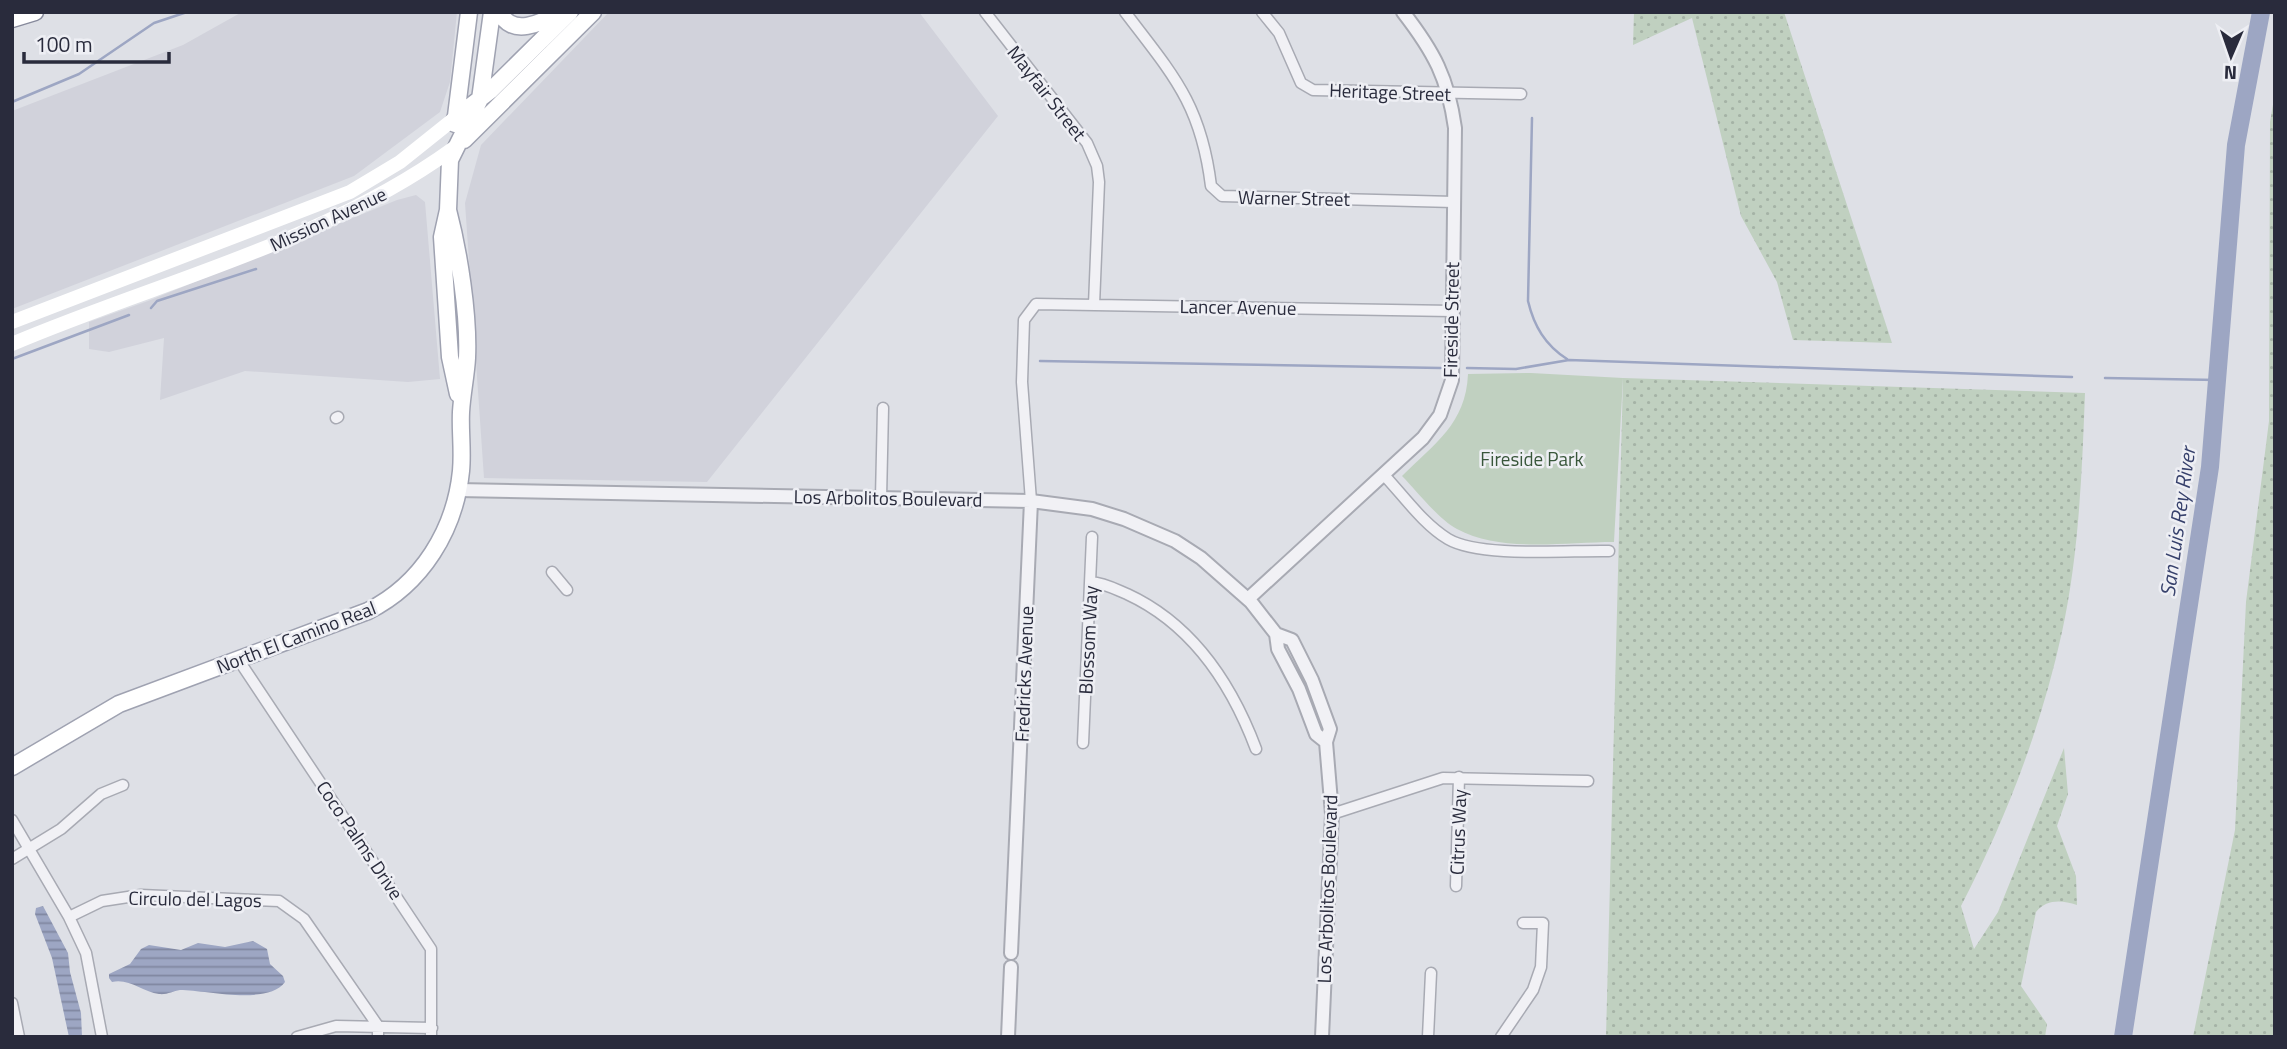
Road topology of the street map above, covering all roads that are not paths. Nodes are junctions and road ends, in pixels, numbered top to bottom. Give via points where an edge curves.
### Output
1 (35, 12) edge
2 (468, 12) edge
3 (492, 12) edge
4 (500, 12) edge
5 (559, 12) edge
6 (570, 12) edge
7 (593, 12) edge
8 (985, 12) edge
9 (1125, 12) edge
10 (1262, 12) edge
11 (1403, 12) edge
12 (12, 19) edge
13 (1450, 94) junction
14 (1521, 94) dead end
15 (480, 99) junction
16 (455, 118) junction
17 (454, 148) junction
18 (1454, 202) junction
19 (448, 210) junction
20 (442, 247) junction
21 (1094, 304) junction
22 (1452, 311) junction
23 (1027, 312) joint
24 (463, 314) junction
25 (446, 315) junction
26 (12, 321) edge
27 (12, 344) edge
28 (464, 383) junction
29 (883, 408) dead end
30 (461, 410) junction
31 (1383, 474) junction
32 (458, 490) junction
33 (881, 498) junction
34 (1031, 501) junction
35 (1092, 537) dead end
36 (1609, 551) dead end
37 (552, 572) dead end
38 (1091, 582) junction
39 (567, 590) dead end
40 (1248, 599) junction
41 (238, 660) junction
42 (1083, 743) dead end
43 (1256, 749) dead end
44 (12, 767) edge
45 (1459, 777) junction
46 (1588, 781) dead end
47 (123, 785) dead end
48 (1332, 814) junction
49 (12, 820) edge
50 (30, 849) junction
51 (12, 859) edge
52 (1456, 886) dead end
53 (69, 917) junction
54 (1523, 923) dead end
55 (1011, 953) joint
56 (1011, 967) joint
57 (1431, 973) dead end
58 (12, 1003) edge
59 (378, 1032) edge
60 (432, 1032) edge
61 (19, 1037) edge
62 (102, 1037) edge
63 (297, 1037) edge
64 (1008, 1037) edge
65 (1322, 1037) edge
66 (1428, 1037) edge
67 (1501, 1037) edge

1 - 12 main road
2 - 16 main road
3 - 15 main road
4 - 5 main road via 506,23 516,27 541,22
6 - 15 main road, Mission Avenue
7 - 17 main road, Mission Avenue
8 - 21 street, Mayfair Street via 1087,143 1097,166
9 - 18 street, Warner Street via 1192,105 1207,151 1211,186 1222,196
10 - 13 street, Heritage Street via 1279,33 1301,83 1313,90
11 - 13 street, Fireside Street via 1440,66
13 - 14 street, Heritage Street
13 - 18 street, Fireside Street via 1455,128
15 - 16 main road, Mission Avenue
15 - 17 main road
16 - 17 main road
16 - 26 main road, Mission Avenue via 400,162 350,192
17 - 19 main road, North El Camino Real via 448,172
17 - 27 main road, Mission Avenue via 410,180 339,217
18 - 22 street, Fireside Street
19 - 20 main road, North El Camino Real
19 - 24 main road, North El Camino Real via 459,252
20 - 24 main road via 458,312
20 - 25 main road, North El Camino Real
21 - 22 street, Lancer Avenue
21 - 23 street, Lancer Avenue via 1036,304
22 - 31 street, Fireside Street via 1452,380 1440,415 1423,438
23 - 34 street, Fredricks Avenue via 1022,382
24 - 28 main road, North El Camino Real
25 - 28 main road
25 - 30 main road, North El Camino Real
28 - 30 main road, North El Camino Real
29 - 33 street
30 - 32 main road, North El Camino Real
31 - 36 street via 1450,540 1485,550
31 - 40 street, Fireside Street
32 - 33 street, Los Arbolitos Boulevard
32 - 41 main road, North El Camino Real via 444,536 419,574 383,604
33 - 34 street, Los Arbolitos Boulevard
34 - 40 street, Los Arbolitos Boulevard via 1094,509 1175,541
34 - 55 street, Fredricks Avenue
35 - 38 street, Blossom Way
37 - 39 street
38 - 42 street, Blossom Way
38 - 43 street via 1145,603 1200,647 1241,709
40 - 48 street, Los Arbolitos Boulevard via 1276,634 1316,734 1326,742
41 - 44 main road, North El Camino Real via 107,709
41 - 60 street, Coco Palms Drive via 431,949
45 - 46 street
45 - 48 street via 1443,778
45 - 52 street, Citrus Way
47 - 50 street via 102,794
48 - 65 street, Los Arbolitos Boulevard
49 - 50 street
50 - 51 street
50 - 53 street
53 - 59 street, Circulo del Lagos via 102,901 141,895 279,901 304,919
53 - 62 street via 86,953
54 - 67 street via 1543,923 1541,967 1533,990
55 - 56 street, Fredricks Avenue
56 - 64 street, Fredricks Avenue
57 - 66 street
58 - 61 street
59 - 60 street via 419,1028
59 - 63 street via 336,1026

